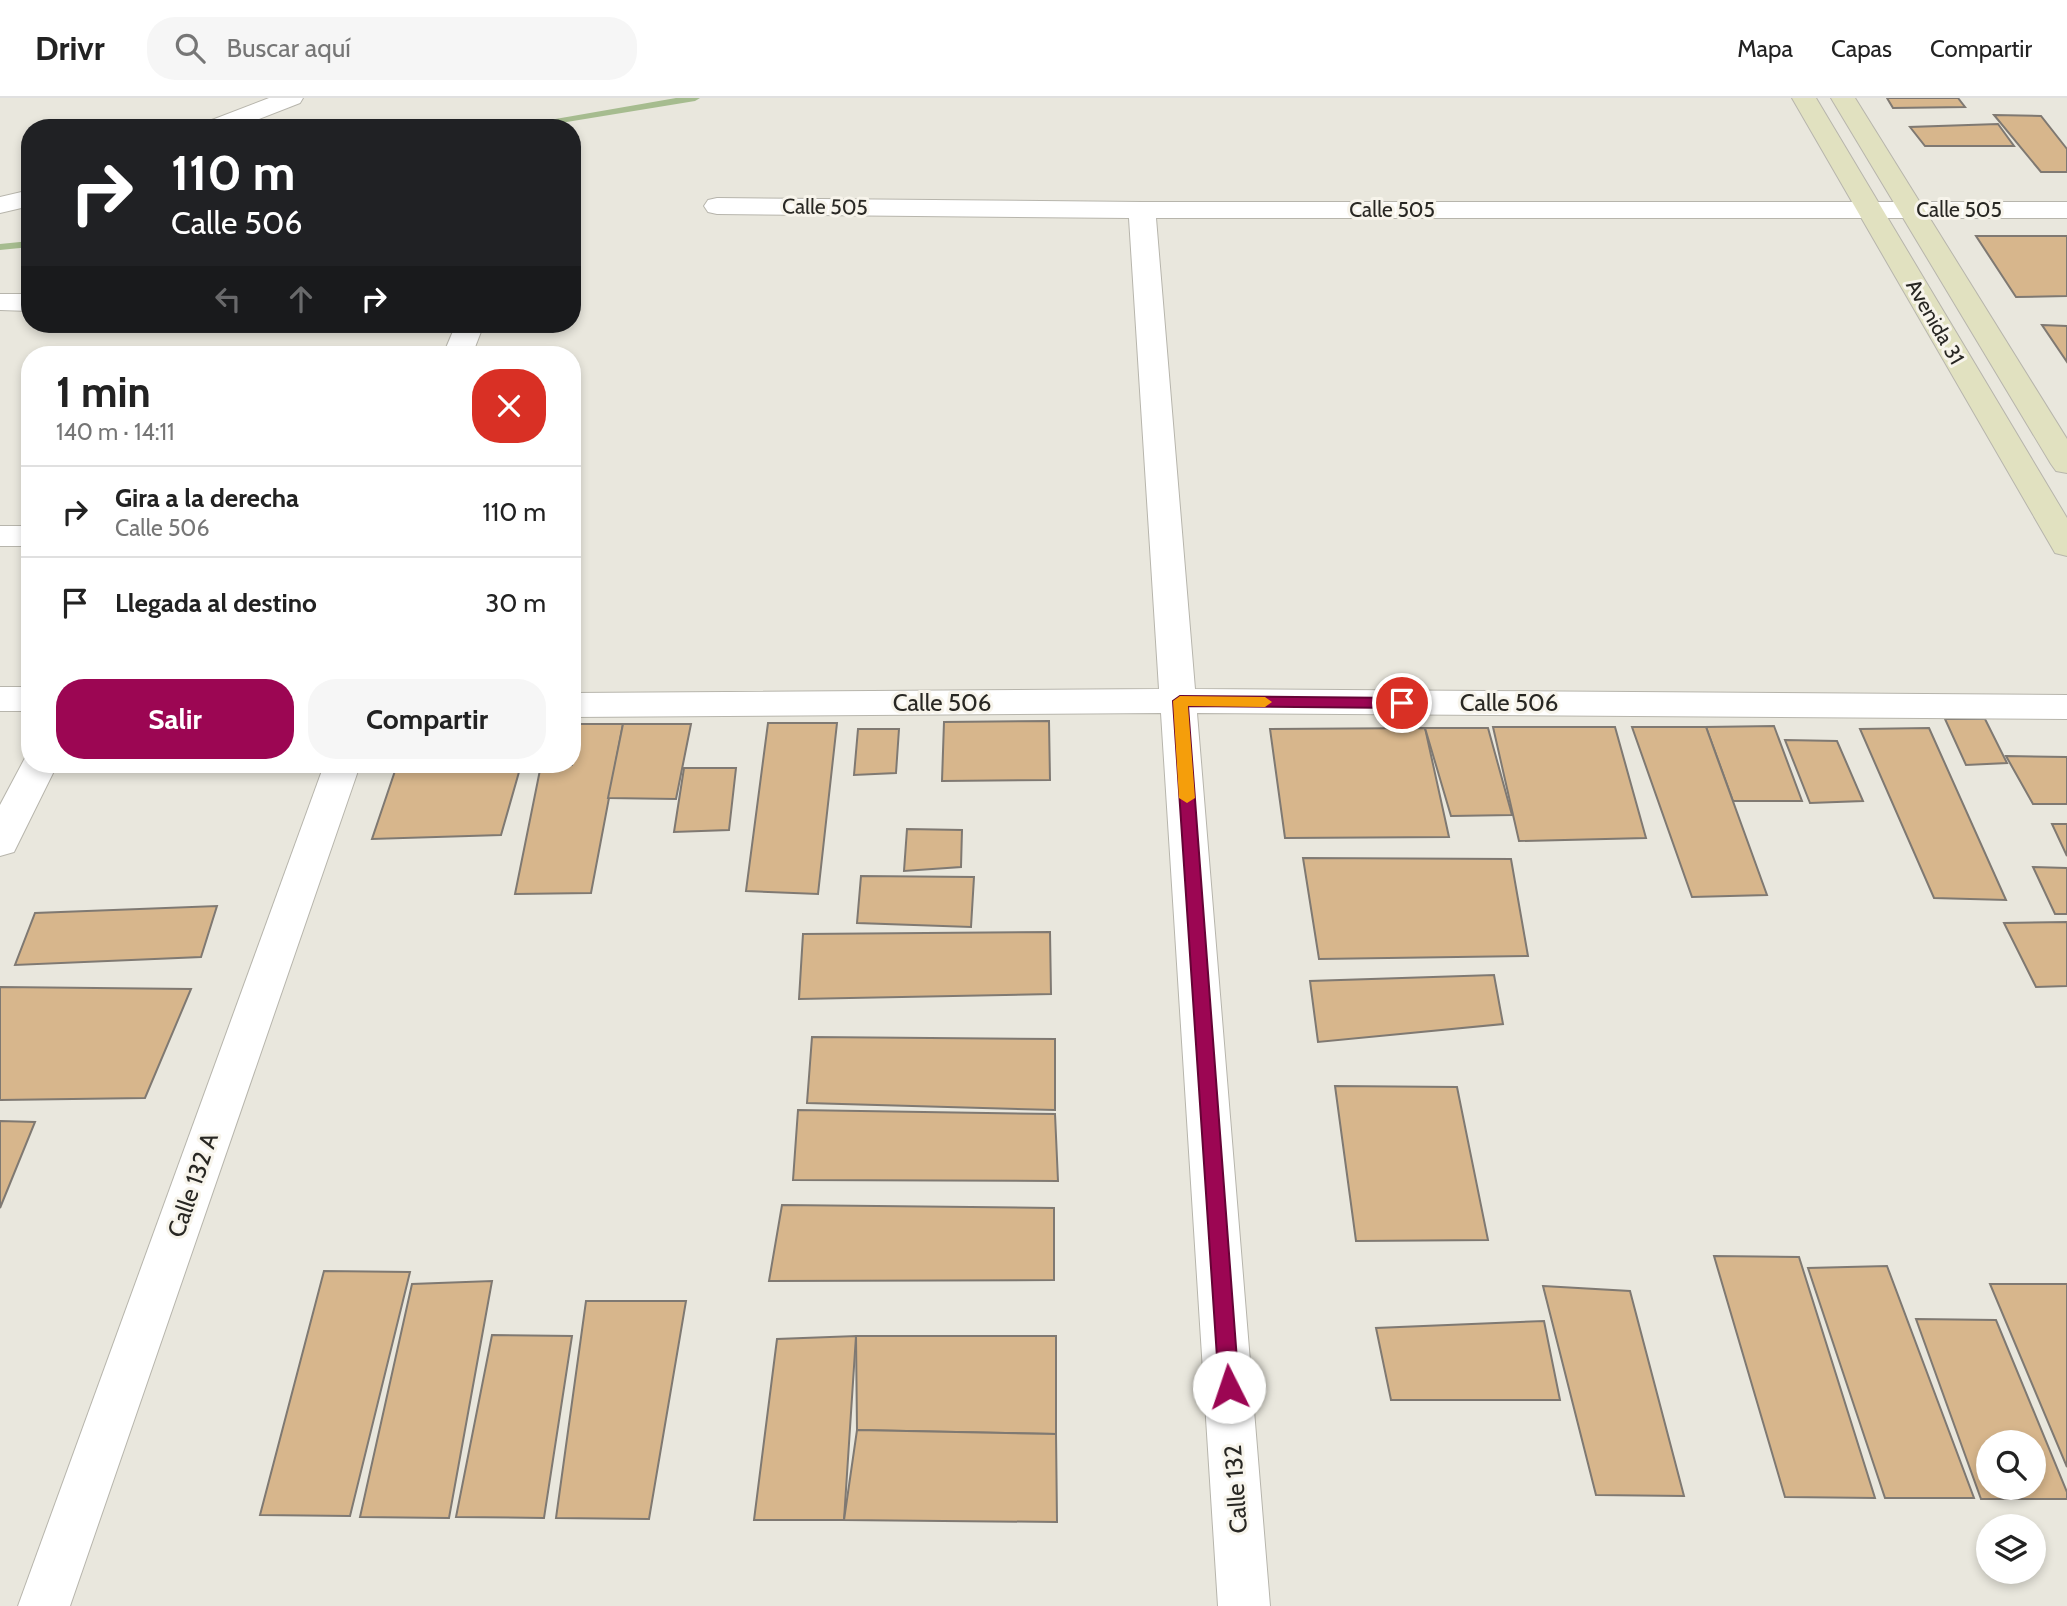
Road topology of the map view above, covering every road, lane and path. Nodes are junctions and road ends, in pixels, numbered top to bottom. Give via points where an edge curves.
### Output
1 (291, 98) edge
2 (1804, 98) edge
3 (1843, 98) edge
4 (236, 119) edge
5 (21, 200) edge
6 (0, 205) edge
7 (717, 206) dead end
8 (1142, 210) junction
9 (1869, 210) junction
10 (2067, 210) edge
11 (1913, 211) junction
12 (0, 302) edge
13 (21, 303) edge
14 (2067, 464) edge
15 (0, 536) edge
16 (21, 536) edge
17 (2067, 546) edge
18 (0, 699) edge
19 (21, 699) edge
20 (1180, 701) junction
21 (581, 705) edge
22 (2067, 707) edge
23 (35, 773) edge
24 (339, 773) edge
25 (0, 842) edge
26 (44, 1606) edge
27 (1244, 1606) edge

1 - 4 street
2 - 9 street, Avenida 31
3 - 11 street, Avenida 31
5 - 6 street
7 - 8 street, Calle 505
8 - 9 street, Calle 505
8 - 20 street, Calle 132
9 - 11 street, Calle 505
9 - 17 street, Avenida 31
10 - 11 street, Calle 505
11 - 14 street, Avenida 31
12 - 13 street
15 - 16 street
18 - 19 street
20 - 21 street, Calle 506
20 - 22 street, Calle 506
20 - 27 street, Calle 132
23 - 25 street
24 - 26 street, Calle 132 A

